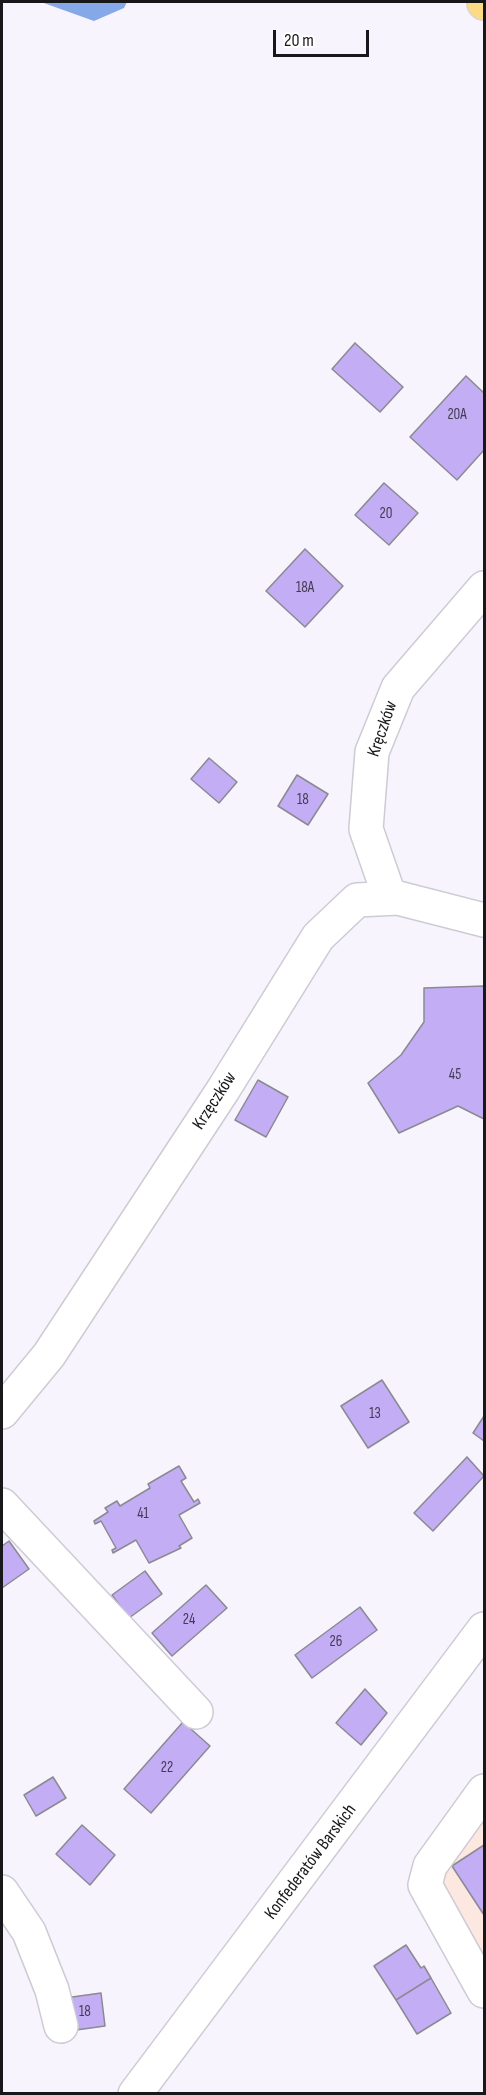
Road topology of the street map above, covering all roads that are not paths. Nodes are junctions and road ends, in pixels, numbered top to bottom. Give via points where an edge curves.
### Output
1 (484, 588) edge
2 (390, 898) junction
3 (484, 920) edge
4 (2, 1412) edge
5 (2, 1505) edge
6 (484, 1629) edge
7 (196, 1712) dead end
8 (484, 1791) edge
9 (2, 1892) edge
10 (484, 1991) edge
11 (61, 2026) dead end
12 (135, 2094) edge

1 - 2 street, Kręczków via 398,688 372,752 366,829
2 - 3 street, Krzęczków
2 - 4 street, Krzęczków via 357,900 318,937 223,1090 49,1354
5 - 7 street
6 - 12 street, Konfederatów Barskich
8 - 10 street via 430,1866 425,1885
9 - 11 street via 29,1932 52,1990

